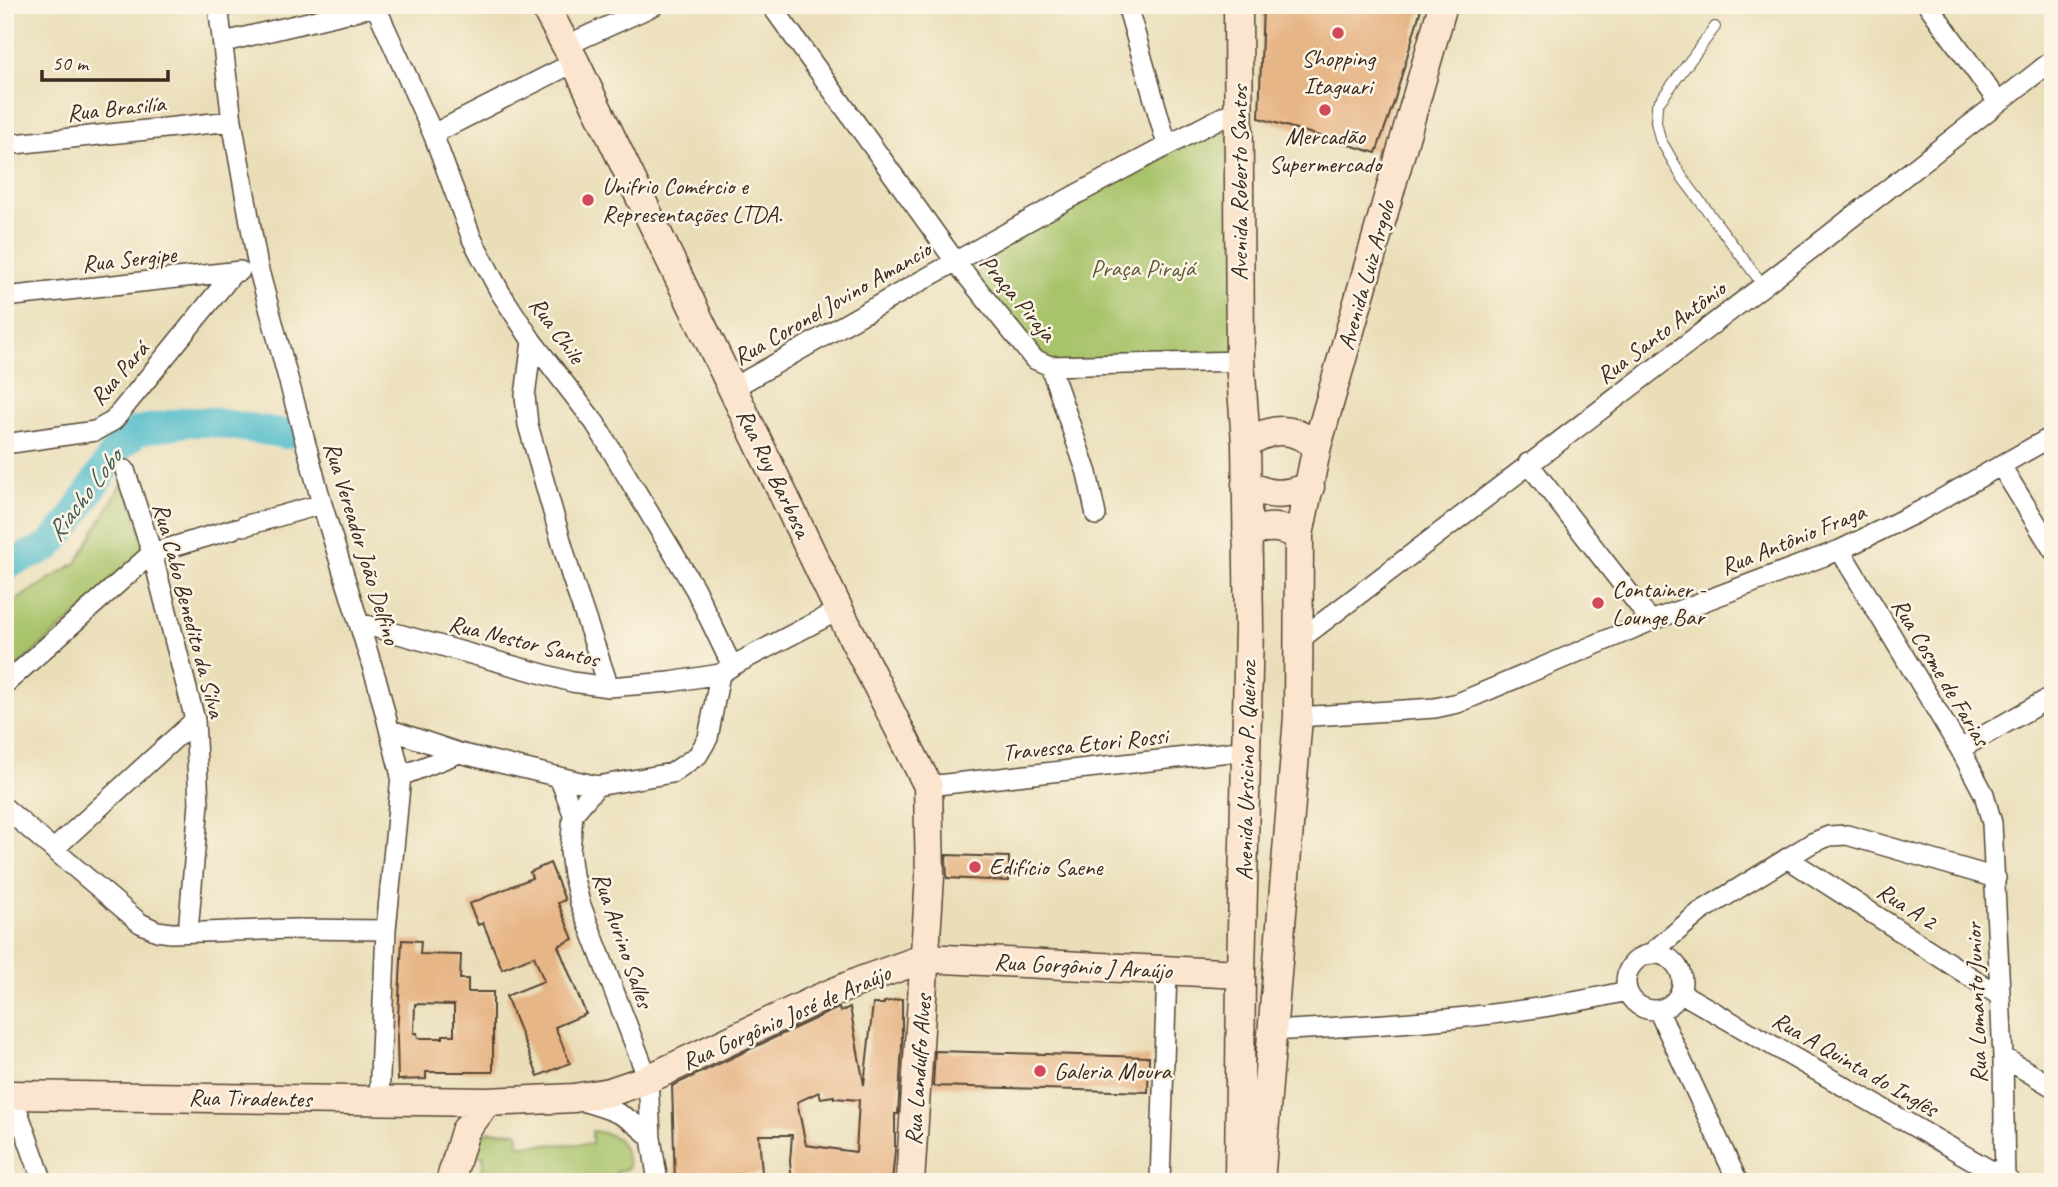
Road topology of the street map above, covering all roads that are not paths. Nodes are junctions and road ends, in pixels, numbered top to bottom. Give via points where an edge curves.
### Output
1 (218, 5) edge
2 (376, 5) edge
3 (544, 5) edge
4 (655, 5) edge
5 (771, 5) edge
6 (1127, 5) edge
7 (1238, 5) edge
8 (1443, 5) edge
9 (1928, 5) edge
10 (1715, 27) dead end
11 (223, 42) junction
12 (570, 54) junction
13 (2053, 60) edge
14 (1998, 102) junction
15 (1238, 109) junction
16 (232, 121) junction
17 (433, 134) junction
18 (5, 145) edge
19 (1167, 145) junction
20 (955, 261) junction
21 (258, 267) junction
22 (234, 272) junction
23 (1763, 285) junction
24 (5, 297) edge
25 (532, 341) junction
26 (1240, 361) junction
27 (1050, 366) junction
28 (733, 388) junction
29 (2053, 436) edge
30 (1246, 443) junction
31 (5, 444) edge
32 (1528, 463) junction
33 (1314, 466) junction
34 (2001, 466) junction
35 (125, 470) dead end
36 (1246, 484) junction
37 (322, 504) junction
38 (1096, 515) dead end
39 (1247, 534) junction
40 (1299, 535) junction
41 (1840, 550) junction
42 (2053, 550) edge
43 (152, 553) junction
44 (839, 610) junction
45 (1651, 621) junction
46 (359, 623) junction
47 (1298, 641) junction
48 (726, 670) junction
49 (5, 684) edge
50 (609, 687) junction
51 (2053, 696) edge
52 (1298, 717) junction
53 (195, 720) junction
54 (391, 730) junction
55 (1959, 749) junction
56 (1248, 750) junction
57 (459, 753) junction
58 (401, 776) junction
59 (559, 777) junction
60 (597, 786) junction
61 (928, 786) junction
62 (5, 808) edge
63 (573, 814) junction
64 (1992, 823) joint
65 (54, 849) junction
66 (1787, 858) junction
67 (1996, 878) junction
68 (386, 930) junction
69 (188, 932) junction
70 (1650, 954) junction
71 (925, 958) junction
72 (1167, 971) junction
73 (1241, 974) junction
74 (1627, 991) junction
75 (1681, 993) junction
76 (2000, 996) junction
77 (1658, 1010) junction
78 (1273, 1031) junction
79 (2003, 1057) junction
80 (648, 1079) junction
81 (2053, 1087) edge
82 (8, 1092) edge
83 (574, 1098) junction
84 (379, 1100) junction
85 (487, 1102) junction
86 (651, 1138) junction
87 (2007, 1181) edge
88 (43, 1182) edge
89 (450, 1182) edge
90 (657, 1182) edge
91 (910, 1182) edge
92 (1160, 1182) edge
93 (1239, 1182) edge
94 (1260, 1182) edge
95 (1738, 1182) edge

1 - 11 street, Rua Vereador João Delfino
2 - 11 street, Rua Chile
2 - 17 street, Rua Chile
3 - 12 street, Rua Ruy Barbosa
4 - 12 street
5 - 20 street
6 - 19 street
7 - 15 street, Avenida Roberto Santos
8 - 33 street, Avenida Luiz Argolo
9 - 14 street
10 - 23 lane via 1657,105 1660,139 1682,177
11 - 16 street, Rua Vereador João Delfino
12 - 17 street
12 - 28 street, Rua Ruy Barbosa
13 - 14 street, Rua Santo Antônio
14 - 23 street, Rua Santo Antônio
15 - 19 street, Praça Piraja
15 - 26 street, Avenida Roberto Santos
16 - 18 street, Rua Brasilía
16 - 21 street, Rua Vereador João Delfino
17 - 25 street, Rua Chile via 472,239
19 - 20 street, Praça Piraja
20 - 27 street, Praça Piraja via 1034,359
20 - 28 street, Rua Coronel Jovino Amancio
21 - 22 street, Rua Sergipe
21 - 37 street, Rua Vereador João Delfino
22 - 24 street, Rua Sergipe
22 - 31 street, Rua Pará via 113,421 94,431
23 - 32 street, Rua Santo Antônio
25 - 48 street, Rua Chile via 595,423 695,589
25 - 50 street via 528,425
26 - 27 street, Praça Piraja
26 - 30 street, Avenida Ursicino P. Queiroz
27 - 38 street via 1087,473
28 - 44 street, Rua Ruy Barbosa
29 - 34 street, Rua Antônio Fraga
30 - 33 street via 1262,434 1290,431 1304,436
30 - 36 street, Avenida Ursicino P. Queiroz
32 - 45 street
32 - 47 street, Rua Santo Antônio
33 - 36 street via 1291,494 1263,493
33 - 40 street, Avenida Ursicino P. Queiroz
34 - 41 street, Rua Antônio Fraga
34 - 42 street
35 - 43 street, Rua Cabo Benedito da Silva
36 - 39 street, Avenida Ursicino P. Queiroz
37 - 43 street
37 - 46 street, Rua Vereador João Delfino
39 - 40 street via 1271,526
39 - 56 street, Avenida Ursicino P. Queiroz
40 - 47 street, Avenida Ursicino P. Queiroz
41 - 45 street, Rua Antônio Fraga
41 - 55 street, Rua Cosme de Farias
43 - 49 street
43 - 53 street, Rua Cabo Benedito da Silva
44 - 48 street, Rua Nestor Santos
44 - 61 street, Rua Ruy Barbosa
45 - 52 street, Rua Antônio Fraga via 1458,703
46 - 50 street, Rua Nestor Santos via 572,682
46 - 54 street, Rua Vereador João Delfino
47 - 52 street, Avenida Ursicino P. Queiroz
48 - 50 street, Rua Nestor Santos via 670,682
48 - 60 street via 708,738 698,755 672,773
51 - 55 street
52 - 78 street, Avenida Ursicino P. Queiroz
53 - 65 street
53 - 69 street, Rua Cabo Benedito da Silva via 199,803
54 - 57 street
54 - 58 street, Rua Vereador João Delfino
55 - 64 street, Rua Cosme de Farias via 1984,794
56 - 61 street, Travessa Etori Rossi
56 - 73 street, Avenida Ursicino P. Queiroz
57 - 58 street
57 - 59 street
58 - 68 street, Rua Vereador João Delfino
59 - 60 street
59 - 63 street, Rua Aurino Salles
60 - 63 street
61 - 71 street, Rua Ruy Barbosa via 930,876
62 - 65 street
63 - 80 street, Rua Aurino Salles via 570,852 580,903
64 - 67 street, Rua Lomanto Junior
65 - 69 street via 140,923 157,931
66 - 67 street via 1829,836 1847,835
66 - 70 street via 1700,912
66 - 76 street, Rua A 2
67 - 76 street, Rua Lomanto Junior
68 - 69 street
68 - 84 street, Rua Vereador João Delfino
70 - 74 street via 1633,963
70 - 75 street via 1677,964
71 - 72 street, Rua Gorgônio J Araújo
71 - 80 street, Rua Gorgônio José de Araújo via 863,979
71 - 91 street, Rua Landulfo Alves
72 - 73 street, Rua Gorgônio J Araújo
72 - 92 street
73 - 93 street, Avenida Ursicino P. Queiroz
74 - 77 street via 1639,1006
74 - 78 street via 1509,1012
75 - 77 street
75 - 87 street, Rua A Quinta do Inglês
76 - 79 street, Rua Lomanto Junior
77 - 95 street
78 - 94 street, Avenida Ursicino P. Queiroz
79 - 81 street
79 - 87 street, Rua Lomanto Junior
80 - 83 street, Rua Gorgônio José de Araújo
80 - 86 street, Rua Aurino Salles
82 - 84 street, Rua Tiradentes
82 - 88 street
83 - 85 street, Rua Tiradentes
83 - 86 street via 633,1120
84 - 85 street, Rua Tiradentes
85 - 89 street via 465,1131
86 - 90 street, Rua Aurino Salles

